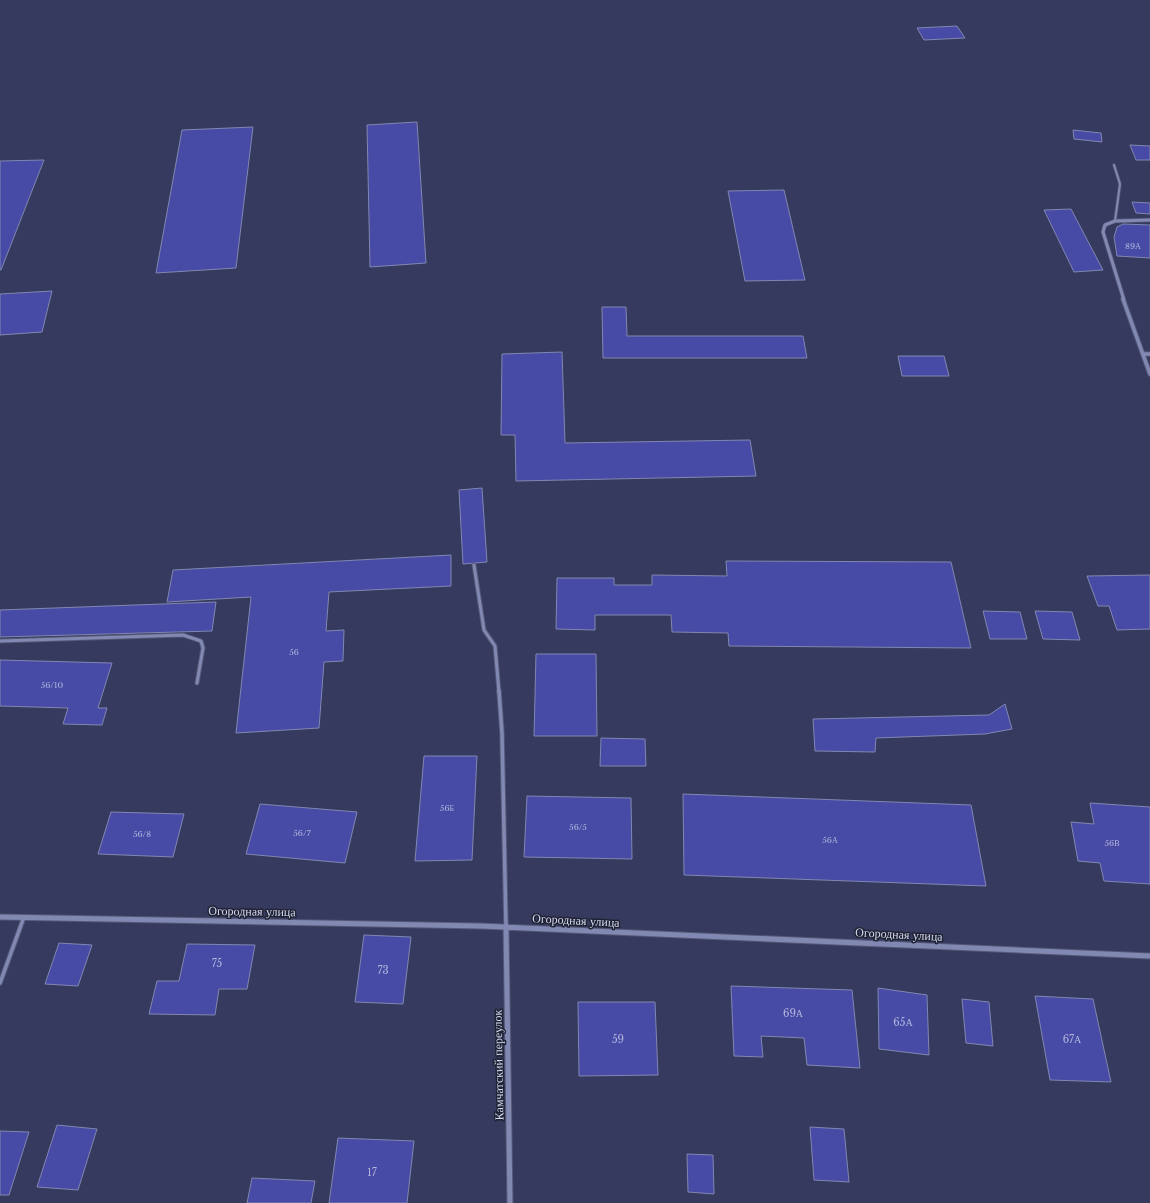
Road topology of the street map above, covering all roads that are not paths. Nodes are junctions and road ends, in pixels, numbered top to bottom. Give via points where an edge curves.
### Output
1 (1114, 165) dead end
2 (1115, 220) junction
3 (1150, 220) edge
4 (1143, 354) junction
5 (1150, 354) edge
6 (1150, 374) edge
7 (474, 565) dead end
8 (0, 641) edge
9 (197, 683) dead end
10 (0, 917) edge
11 (24, 917) junction
12 (506, 926) junction
13 (1150, 956) edge
14 (0, 983) edge
15 (510, 1203) edge

1 - 2 lane via 1120,184
2 - 3 street
2 - 4 street via 1105,225 1103,232
4 - 5 street
4 - 6 street
7 - 12 lane via 484,630 495,646 502,725
8 - 9 lane via 183,635 201,641 204,648
10 - 11 street, Огородная улица
11 - 12 street, Огородная улица
11 - 14 lane
12 - 13 street, Огородная улица
12 - 15 street, Камчатский переулок

